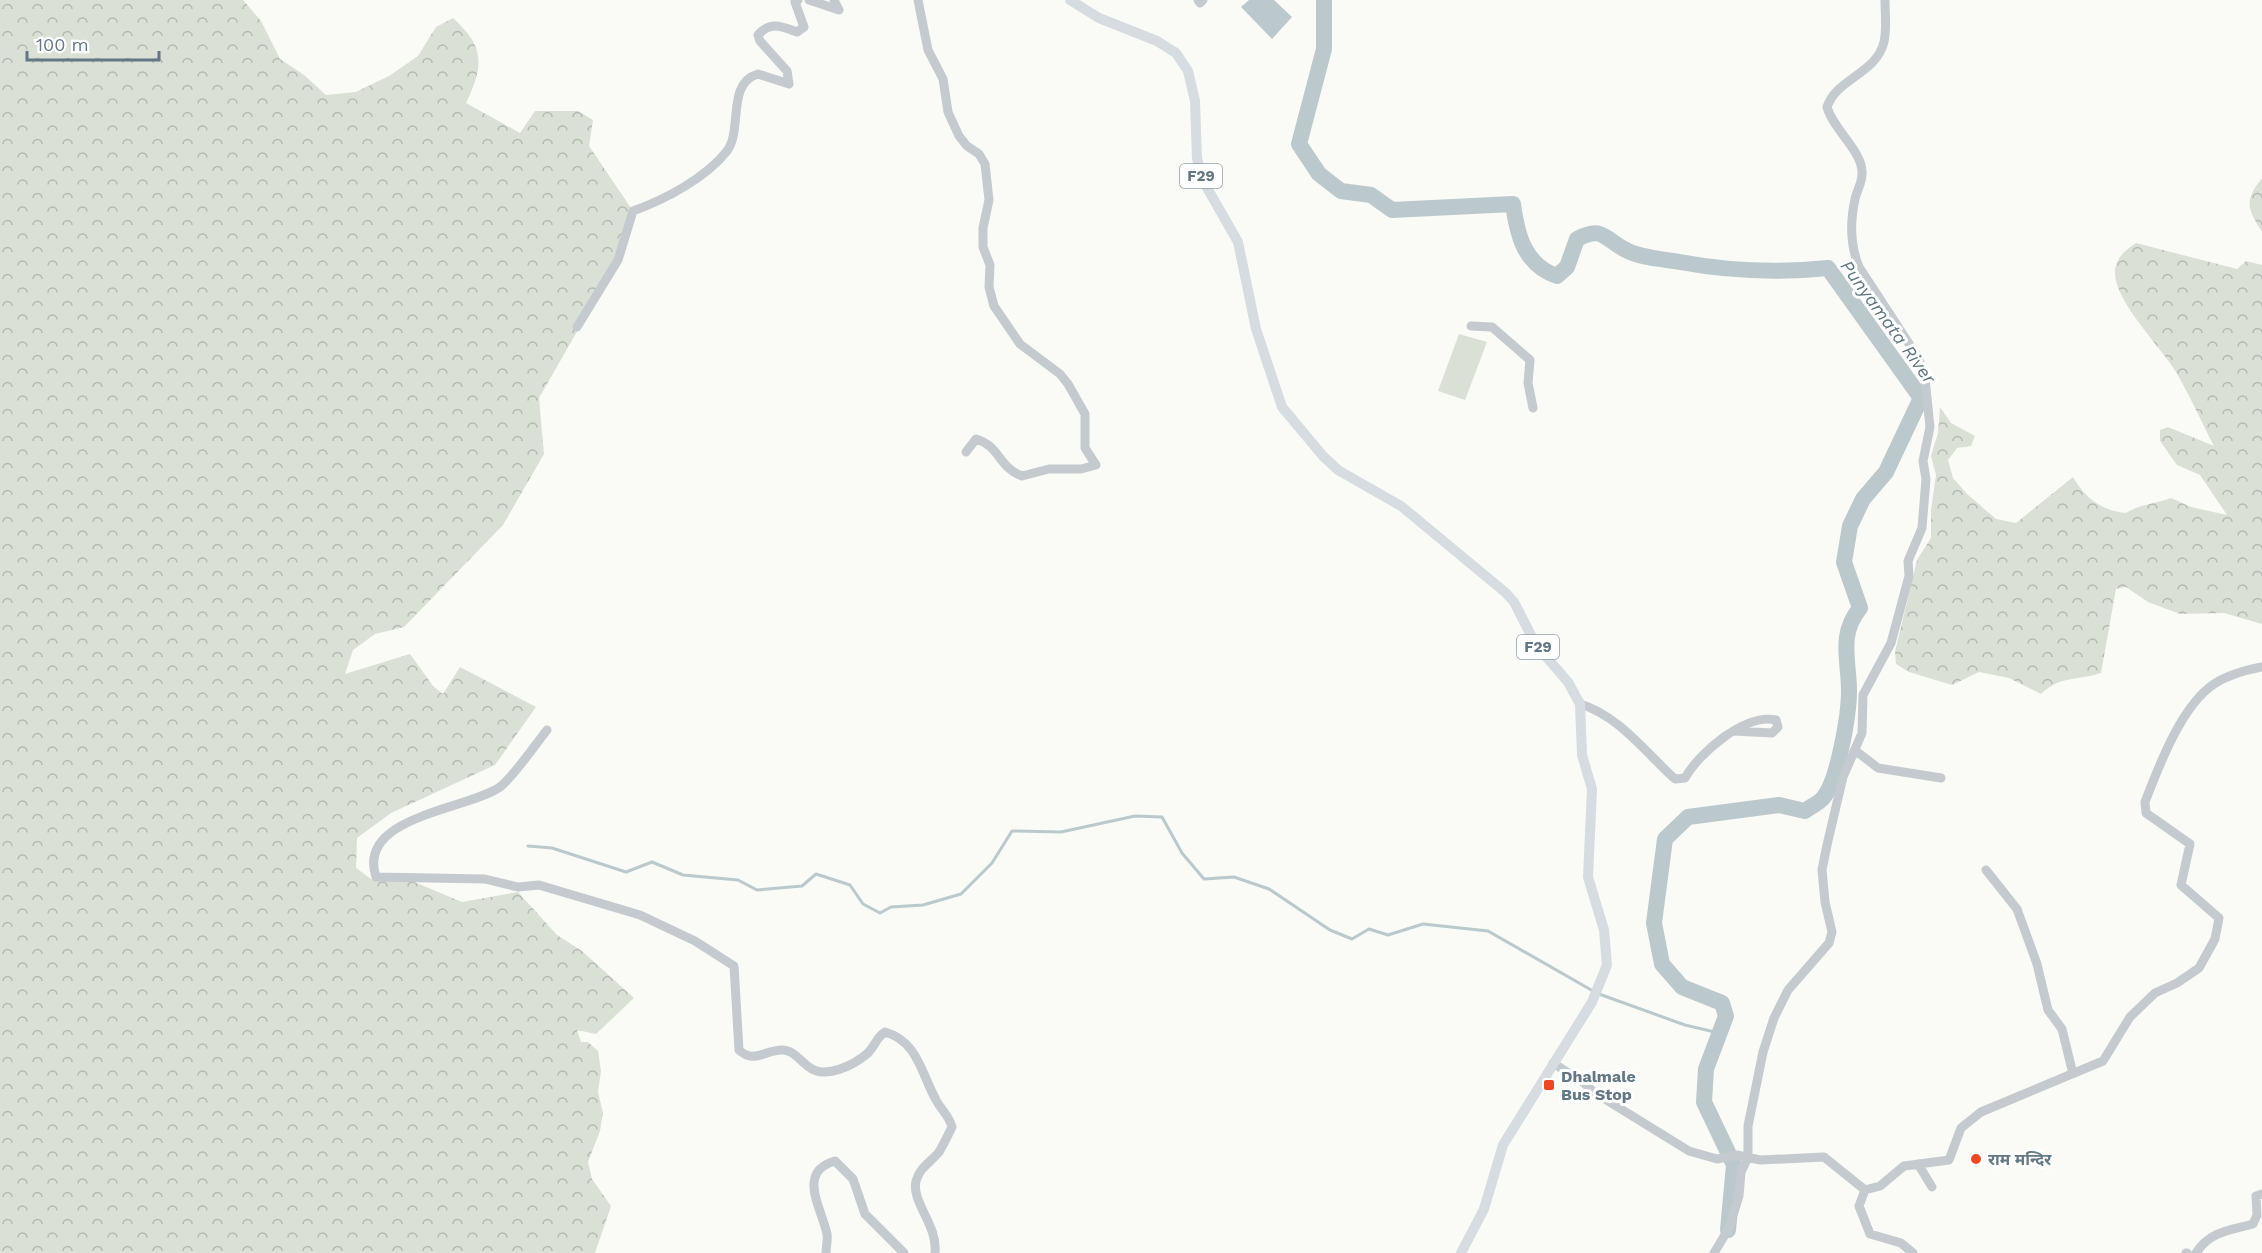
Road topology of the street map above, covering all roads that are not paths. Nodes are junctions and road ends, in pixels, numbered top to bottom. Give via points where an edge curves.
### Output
1 (798, 0) edge
2 (809, 0) edge
3 (834, 0) edge
4 (918, 0) edge
5 (1070, 0) edge
6 (1198, 0) edge
7 (1203, 0) edge
8 (1885, 0) edge
9 (1471, 326) dead end
10 (577, 327) dead end
11 (1533, 408) dead end
12 (966, 452) dead end
13 (2262, 667) edge
14 (1580, 704) junction
15 (547, 730) dead end
16 (1734, 731) dead end
17 (1856, 751) junction
18 (1941, 778) dead end
19 (1986, 870) dead end
20 (1553, 1063) junction
21 (2073, 1074) junction
22 (1748, 1157) junction
23 (1918, 1164) junction
24 (1932, 1187) dead end
25 (1865, 1190) junction
26 (2262, 1194) edge
27 (826, 1253) edge
28 (904, 1253) edge
29 (935, 1253) edge
30 (1461, 1253) edge
31 (1714, 1253) edge
32 (1913, 1253) edge
33 (2196, 1253) edge

1 - 10 street via 795,2 804,27 801,30 779,25 765,27 758,35 787,71 789,84 758,74 742,86 737,98 734,138 727,151 695,178 633,211 618,260
2 - 3 street via 839,10
4 - 12 street via 928,50 943,79 948,112 959,136 985,164 989,200 983,247 990,265 989,287 994,306 1020,344 1068,384 1085,414 1085,448 1096,465 1022,476 1003,464 992,445 985,442 976,439
5 - 14 main road, F29 via 1100,18 1157,41 1176,53 1188,71 1196,101 1197,158 1202,179 1238,242 1256,329 1282,407 1338,470 1401,506 1506,593 1536,645 1568,682
6 - 7 street
8 - 17 street via 1884,44 1874,62 1838,89 1827,107 1863,172 1854,202 1853,253 1919,359 1929,397 1930,427 1923,461 1926,479 1922,528 1908,561 1909,576 1891,643 1863,695 1862,734
9 - 11 street via 1492,327 1530,360 1528,383
13 - 21 street via 2226,678 2205,692 2176,734 2145,802 2146,813 2190,844 2181,885 2219,918 2215,939 2199,968 2155,993 2130,1017 2103,1061
14 - 16 street via 1613,721 1675,778 1685,778 1694,763
14 - 20 main road, F29 via 1582,755 1592,789 1588,877 1604,930 1607,965 1602,984
15 - 29 street via 500,787 398,826 380,842 372,865 376,877 485,879 518,887 538,885 640,915 695,941 734,966 738,1043 746,1056 788,1050 809,1068 820,1073 832,1072 863,1056 885,1032 895,1035 911,1047 935,1100 952,1126 916,1181 916,1196 936,1240
17 - 18 street via 1878,768
17 - 22 street via 1843,777 1822,870 1832,932 1829,943 1788,990 1774,1018 1748,1126
19 - 21 street via 2017,909 2048,1010 2062,1029
20 - 22 street via 1689,1151 1717,1159
20 - 30 main road, F29 via 1503,1145 1484,1209
21 - 23 street via 1981,1112 1961,1128 1949,1160
22 - 25 street via 1760,1160 1824,1156
22 - 31 street via 1729,1228
23 - 24 street
23 - 25 street via 1904,1166 1880,1186
25 - 32 street via 1859,1206 1870,1234 1900,1243
26 - 33 street via 2256,1196 2257,1215 2253,1224 2219,1233 2204,1241
27 - 28 street via 827,1235 813,1192 814,1179 826,1163 835,1161 853,1179 865,1214

